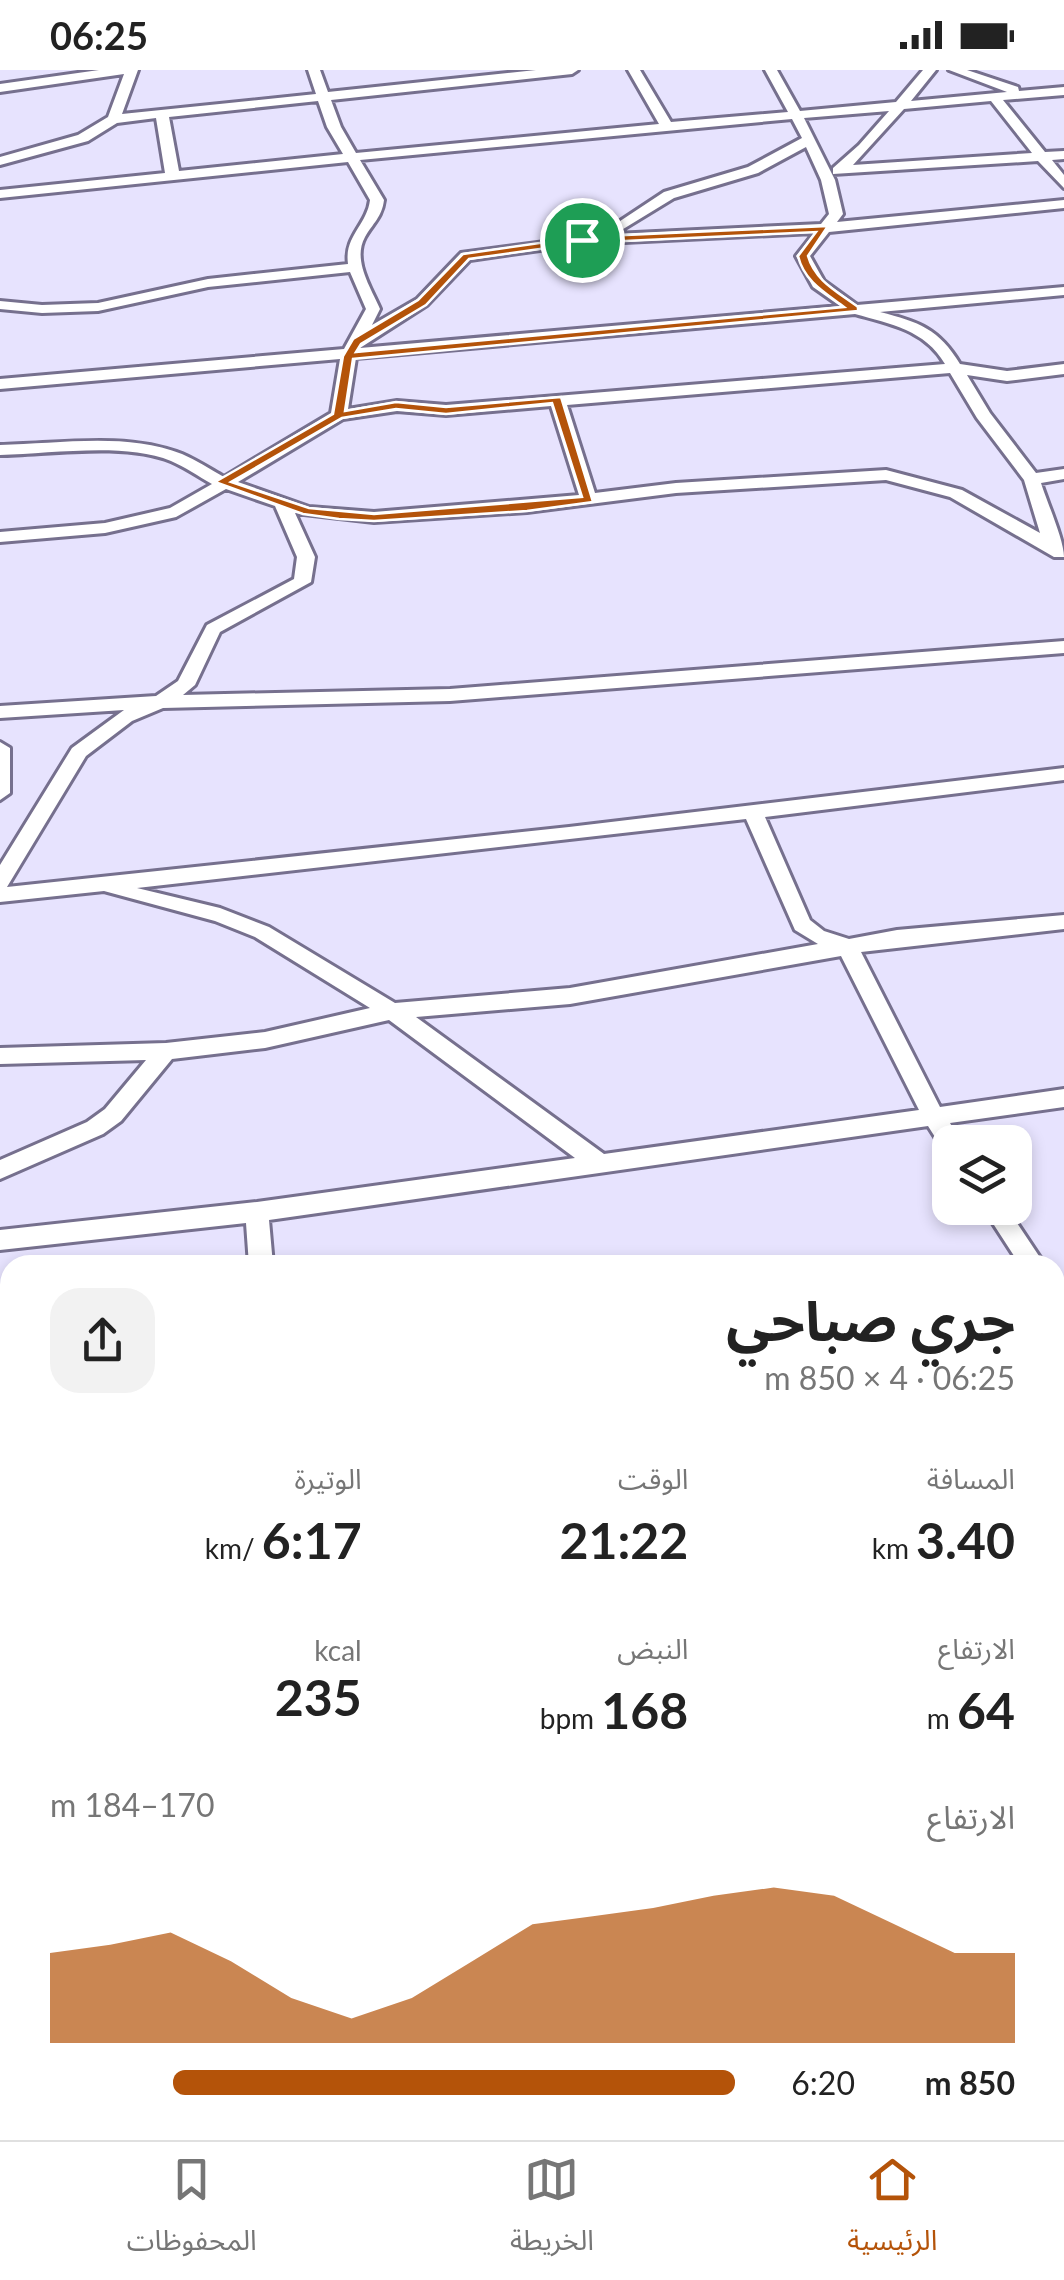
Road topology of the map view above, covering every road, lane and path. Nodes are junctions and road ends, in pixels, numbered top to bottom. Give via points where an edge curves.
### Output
1 (128, 70) edge
2 (314, 70) edge
3 (572, 70) edge
4 (634, 70) edge
5 (771, 70) edge
6 (930, 70) edge
7 (956, 70) edge
8 (0, 88) edge
9 (1064, 90) edge
10 (1031, 94) junction
11 (994, 97) junction
12 (322, 98) junction
13 (897, 106) junction
14 (794, 114) junction
15 (162, 115) junction
16 (114, 119) junction
17 (666, 126) junction
18 (807, 141) junction
19 (1064, 155) edge
20 (1041, 156) junction
21 (354, 158) junction
22 (0, 162) edge
23 (834, 174) junction
24 (172, 177) junction
25 (1064, 184) edge
26 (0, 194) edge
27 (1064, 204) edge
28 (824, 228) junction
29 (582, 240) junction
30 (357, 268) junction
31 (1064, 290) edge
32 (0, 305) edge
33 (854, 309) junction
34 (352, 349) junction
35 (954, 368) junction
36 (1064, 370) edge
37 (0, 384) edge
38 (557, 399) junction
39 (339, 415) junction
40 (0, 450) edge
41 (1064, 474) edge
42 (1032, 479) junction
43 (221, 482) junction
44 (589, 499) junction
45 (282, 504) junction
46 (1055, 528) edge
47 (0, 537) edge
48 (1062, 556) edge
49 (1064, 647) edge
50 (160, 702) junction
51 (0, 712) edge
52 (0, 748) edge
53 (1064, 774) edge
54 (0, 790) edge
55 (752, 812) junction
56 (0, 882) edge
57 (95, 885) junction
58 (0, 895) edge
59 (1064, 922) edge
60 (846, 946) junction
61 (392, 1012) junction
62 (166, 1051) junction
63 (0, 1056) edge
64 (1064, 1098) edge
65 (932, 1116) junction
66 (938, 1125) edge
67 (598, 1162) junction
68 (0, 1170) edge
69 (257, 1212) junction
70 (1006, 1225) edge
71 (0, 1240) edge
72 (260, 1255) edge
73 (1027, 1255) edge

1 - 8 street
1 - 16 street
2 - 12 street
3 - 12 street
4 - 17 street
5 - 14 street
6 - 13 street
7 - 10 street
9 - 10 street
10 - 11 street
11 - 13 street
11 - 20 street
12 - 15 street
12 - 21 street
13 - 14 street
13 - 23 street
14 - 17 street
14 - 18 street
15 - 16 street
15 - 24 street
16 - 22 street via 83,138
17 - 21 street
18 - 23 street
18 - 29 street via 753,170 669,194 622,227
19 - 20 street
20 - 23 street
20 - 25 street
21 - 24 street
21 - 30 street via 378,212 354,246
23 - 28 street via 836,214
24 - 26 street
27 - 28 street
28 - 29 street
28 - 33 street via 803,256 806,267
29 - 34 street via 466,256 422,302
30 - 32 street via 208,283 98,307
30 - 34 street via 372,309
31 - 33 street
33 - 34 street
33 - 35 street via 928,333
34 - 37 street
34 - 39 street
35 - 36 street via 1008,376
35 - 38 street
35 - 42 street
38 - 39 street
38 - 44 street
39 - 43 street
40 - 43 street via 152,451
41 - 42 street
42 - 46 street
43 - 45 street
43 - 47 street via 162,516
44 - 45 street via 374,517
44 - 48 street via 676,488 912,477 964,493
45 - 50 street via 306,557 302,582 213,629 186,684
46 - 48 street
49 - 50 street via 450,696
50 - 51 street
50 - 56 street via 125,717 78,752
52 - 54 street
53 - 55 street
55 - 57 street
55 - 60 street via 802,926
57 - 58 street
57 - 61 street via 262,932
59 - 60 street
60 - 61 street via 570,996
60 - 65 street
61 - 62 street via 265,1040
61 - 67 street
62 - 63 street
62 - 68 street via 104,1122
64 - 65 street
65 - 66 street
65 - 67 street
67 - 69 street
69 - 71 street
69 - 72 street
70 - 73 street

